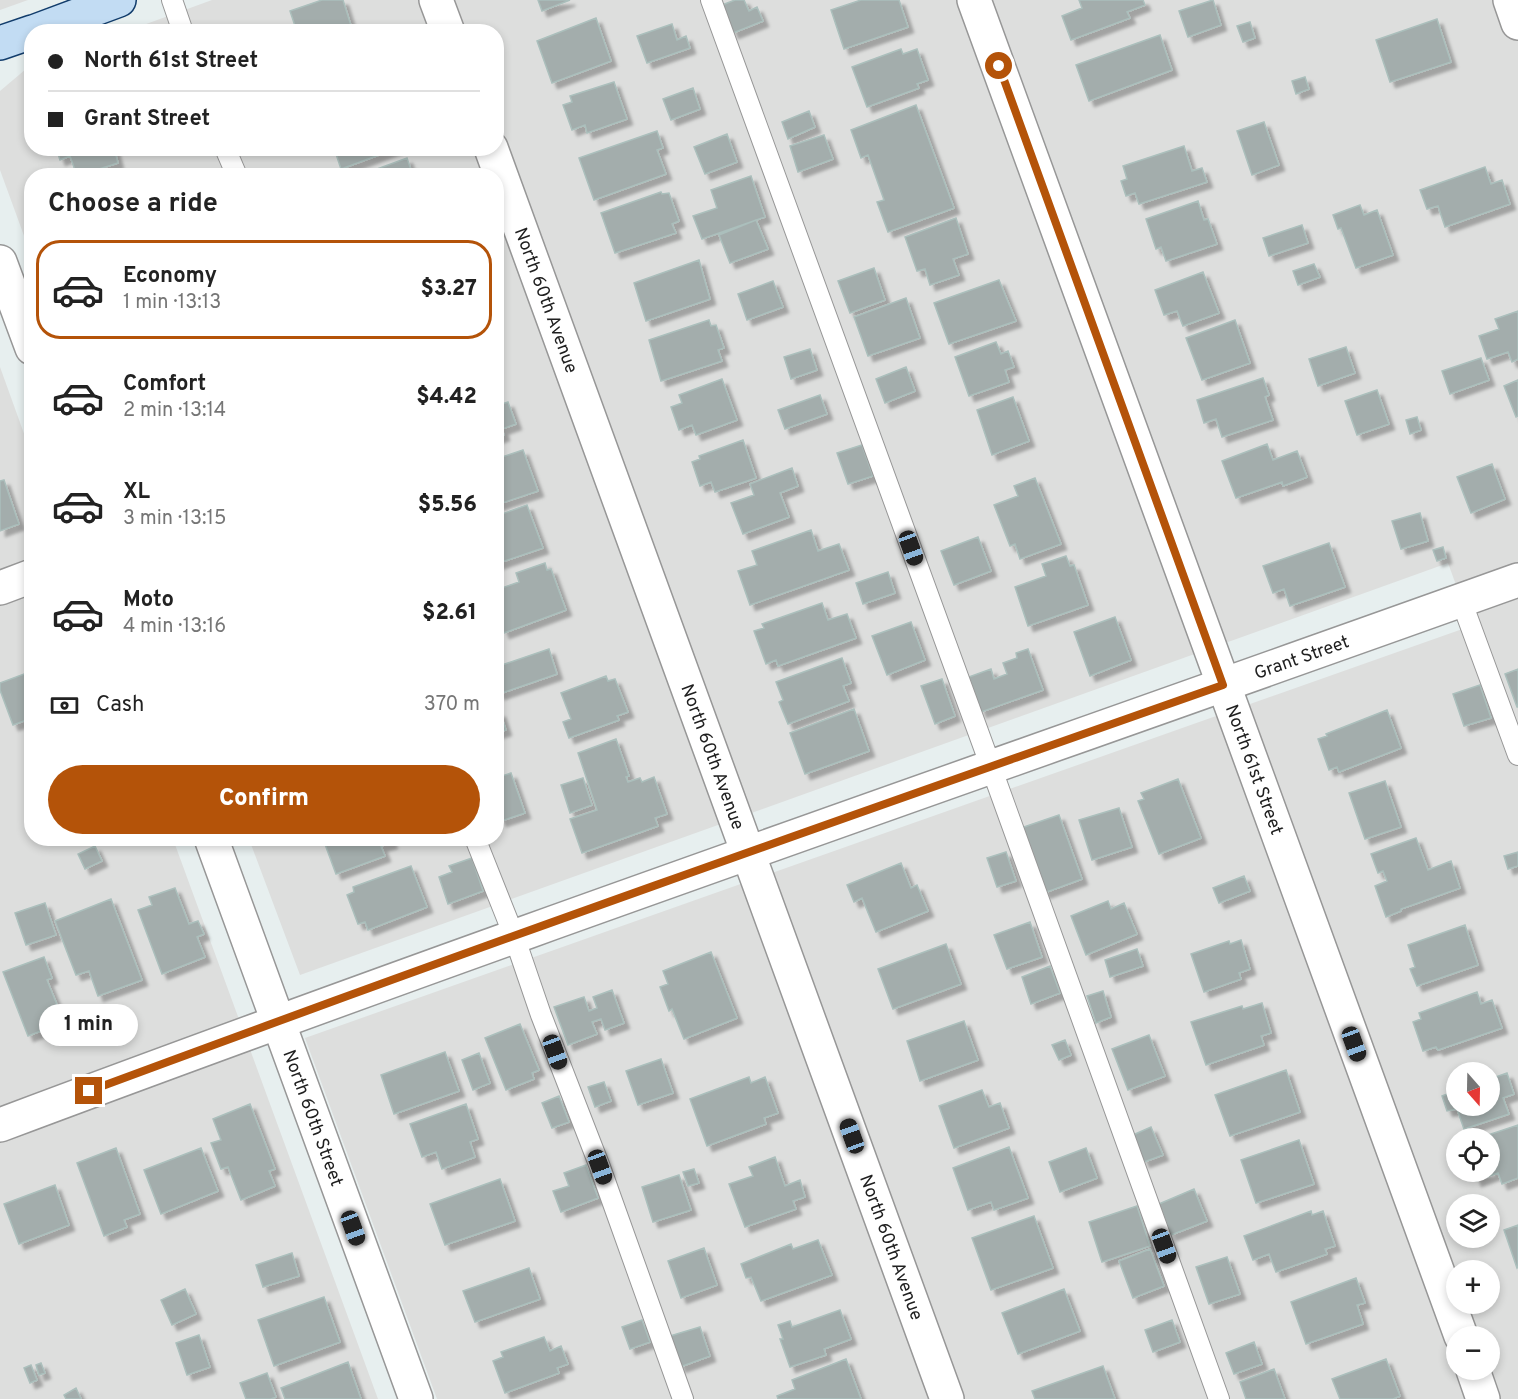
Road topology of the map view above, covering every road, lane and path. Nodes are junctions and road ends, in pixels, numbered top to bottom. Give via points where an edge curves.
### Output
1 (119, 0) edge
2 (172, 0) edge
3 (436, 0) edge
4 (711, 0) edge
5 (974, 0) edge
6 (1510, 0) edge
7 (1518, 22) edge
8 (54, 24) edge
9 (180, 24) edge
10 (445, 24) edge
11 (24, 35) edge
12 (0, 44) edge
13 (504, 184) edge
14 (0, 262) edge
15 (24, 326) edge
16 (24, 579) edge
17 (1518, 580) edge
18 (0, 588) edge
19 (1461, 600) junction
20 (1223, 685) junction
21 (1518, 755) edge
22 (991, 767) junction
23 (214, 846) edge
24 (478, 846) edge
25 (748, 852) junction
26 (514, 936) junction
27 (278, 1020) junction
28 (0, 1125) edge
29 (1457, 1326) edge
30 (1476, 1380) edge
31 (416, 1399) edge
32 (683, 1399) edge
33 (947, 1399) edge
34 (1218, 1399) edge
35 (1483, 1399) edge

1 - 8 main road
2 - 9 lane
3 - 10 street
4 - 22 lane
5 - 20 street, North 61st Street
6 - 7 street
11 - 12 main road
13 - 25 street, North 60th Avenue
14 - 15 street
16 - 18 street
17 - 19 street, Grant Street
19 - 20 street, Grant Street
19 - 21 lane
20 - 22 street, Grant Street
20 - 29 street, North 61st Street
22 - 25 street, Grant Street
22 - 34 lane
23 - 27 street, North 60th Street
24 - 26 lane
25 - 26 street, Grant Street
25 - 33 street, North 60th Avenue
26 - 27 street, Grant Street
26 - 32 lane
27 - 28 street, Grant Street
27 - 31 street, North 60th Street
30 - 35 street

